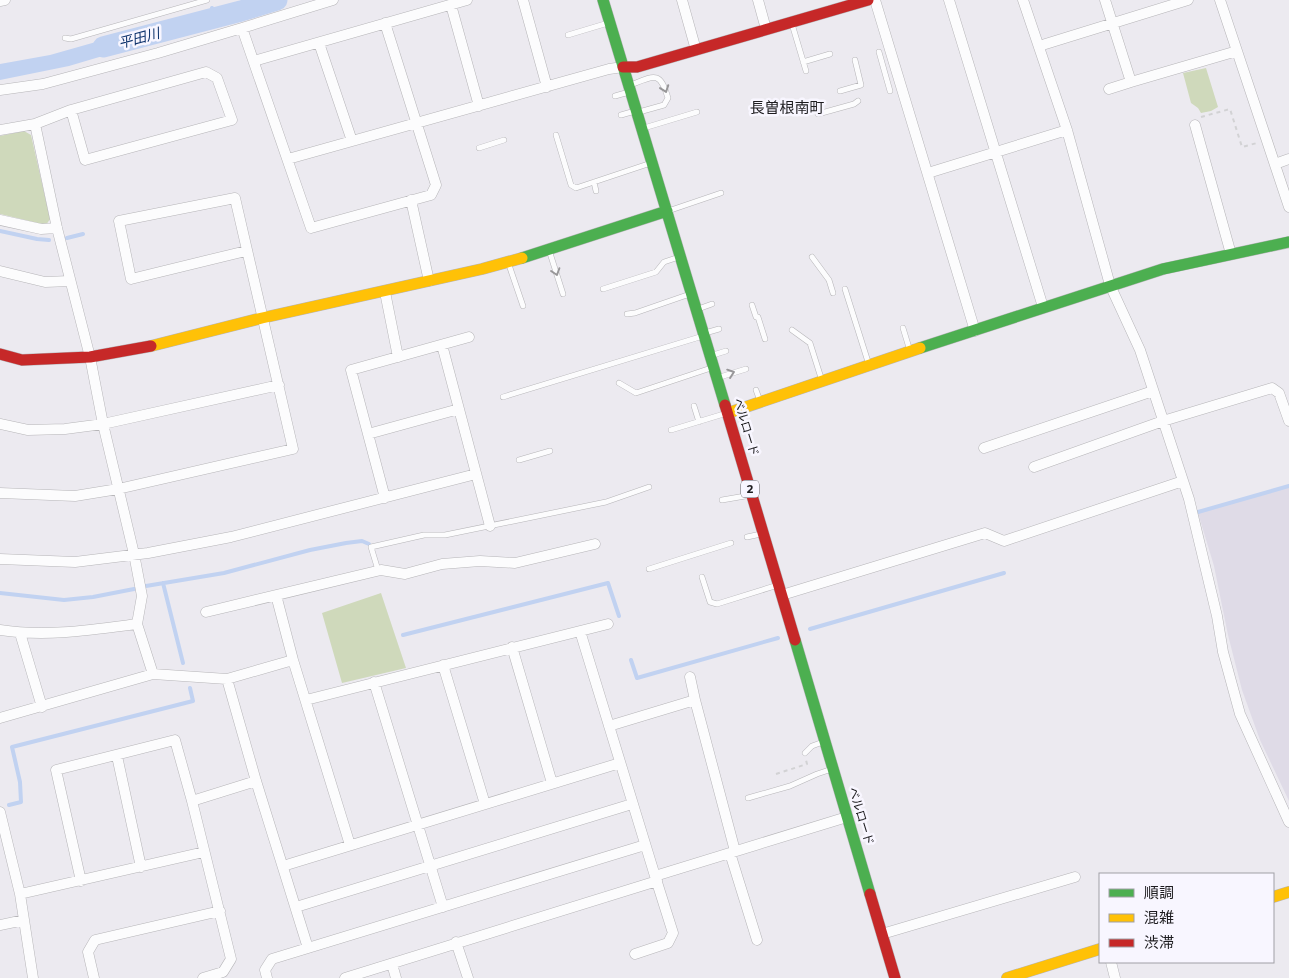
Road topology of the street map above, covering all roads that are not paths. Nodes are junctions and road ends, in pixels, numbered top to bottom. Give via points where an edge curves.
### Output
1 (5, 0) edge
2 (207, 0) edge
3 (333, 0) edge
4 (467, 0) edge
5 (523, 0) edge
6 (603, 0) edge
7 (682, 0) edge
8 (758, 0) edge
9 (868, 0) edge
10 (875, 0) edge
11 (949, 0) edge
12 (1023, 0) edge
13 (1105, 0) edge
14 (1188, 0) edge
15 (1220, 0) edge
16 (0, 1) edge
17 (451, 4) junction
18 (833, 5) edge
19 (792, 22) junction
20 (609, 23) junction
21 (1113, 23) junction
22 (385, 24) junction
23 (242, 28) junction
24 (766, 29) junction
25 (568, 35) dead end
26 (65, 38) dead end
27 (319, 42) junction
28 (1039, 46) junction
29 (696, 50) junction
30 (1237, 51) junction
31 (879, 52) dead end
32 (830, 54) dead end
33 (855, 60) dead end
34 (254, 61) junction
35 (803, 62) junction
36 (623, 67) junction
37 (806, 72) dead end
38 (1131, 82) junction
39 (547, 87) junction
40 (629, 89) junction
41 (1109, 89) dead end
42 (0, 90) edge
43 (840, 91) dead end
44 (890, 91) dead end
45 (615, 96) dead end
46 (858, 101) dead end
47 (479, 106) junction
48 (71, 110) junction
49 (636, 112) junction
50 (697, 112) dead end
51 (818, 114) dead end
52 (621, 115) dead end
53 (416, 123) junction
54 (35, 124) junction
55 (1195, 125) road end
56 (642, 129) junction
57 (0, 130) edge
58 (1067, 130) junction
59 (556, 135) dead end
60 (504, 140) dead end
61 (352, 141) junction
62 (479, 148) dead end
63 (995, 152) junction
64 (288, 159) junction
65 (1289, 159) edge
66 (652, 162) junction
67 (1275, 164) junction
68 (928, 173) junction
69 (594, 182) junction
70 (596, 191) dead end
71 (721, 193) dead end
72 (411, 200) junction
73 (1289, 208) edge
74 (667, 211) junction
75 (0, 220) edge
76 (57, 228) junction
77 (1289, 242) edge
78 (549, 250) junction
79 (246, 251) junction
80 (1232, 254) junction
81 (681, 257) junction
82 (812, 257) dead end
83 (508, 261) junction
84 (0, 271) edge
85 (70, 281) junction
86 (429, 281) junction
87 (1110, 286) junction
88 (603, 289) dead end
89 (845, 289) dead end
90 (385, 292) junction
91 (833, 293) dead end
92 (564, 294) dead end
93 (692, 294) junction
94 (712, 304) dead end
95 (752, 305) dead end
96 (523, 306) dead end
97 (1043, 307) junction
98 (697, 309) junction
99 (626, 314) dead end
100 (262, 318) junction
101 (903, 328) dead end
102 (719, 329) dead end
103 (792, 330) dead end
104 (975, 331) junction
105 (704, 334) junction
106 (468, 337) dead end
107 (765, 339) dead end
108 (442, 345) junction
109 (726, 351) dead end
110 (910, 352) junction
111 (0, 354) edge
112 (90, 357) junction
113 (398, 357) junction
114 (869, 366) junction
115 (714, 367) junction
116 (746, 368) dead end
117 (822, 381) junction
118 (619, 383) dead end
119 (279, 385) junction
120 (756, 390) dead end
121 (1153, 390) junction
122 (503, 397) dead end
123 (760, 402) junction
124 (694, 406) dead end
125 (459, 409) junction
126 (728, 413) junction
127 (1163, 421) junction
128 (1289, 421) edge
129 (699, 422) junction
130 (0, 424) edge
131 (103, 424) junction
132 (671, 430) dead end
133 (368, 434) junction
134 (984, 448) dead end
135 (550, 451) dead end
136 (519, 460) dead end
137 (1034, 467) dead end
138 (476, 474) junction
139 (1183, 481) junction
140 (649, 488) dead end
141 (118, 489) junction
142 (0, 493) edge
143 (752, 494) junction
144 (384, 498) junction
145 (722, 500) dead end
146 (490, 526) junction
147 (763, 534) junction
148 (747, 538) dead end
149 (731, 543) dead end
150 (595, 544) dead end
151 (134, 554) junction
152 (0, 560) edge
153 (649, 569) dead end
154 (378, 570) junction
155 (702, 577) dead end
156 (780, 590) junction
157 (276, 595) junction
158 (206, 612) dead end
159 (137, 624) junction
160 (608, 624) dead end
161 (0, 630) edge
162 (580, 631) junction
163 (20, 633) junction
164 (512, 647) junction
165 (293, 660) junction
166 (443, 665) junction
167 (153, 674) junction
168 (690, 677) dead end
169 (227, 679) junction
170 (374, 682) junction
171 (306, 700) junction
172 (695, 700) junction
173 (42, 707) junction
174 (0, 718) edge
175 (609, 726) junction
176 (824, 741) junction
177 (806, 753) dead end
178 (117, 756) junction
179 (620, 763) junction
180 (832, 769) junction
181 (256, 781) junction
182 (552, 783) junction
183 (748, 798) dead end
184 (192, 801) junction
185 (485, 804) junction
186 (632, 804) junction
187 (0, 812) edge
188 (847, 817) junction
189 (1289, 822) edge
190 (418, 824) junction
191 (4, 844) edge
192 (350, 845) junction
193 (645, 845) junction
194 (204, 852) junction
195 (732, 852) junction
196 (283, 866) junction
197 (430, 866) junction
198 (141, 867) junction
199 (656, 878) junction
200 (1075, 878) dead end
201 (81, 880) junction
202 (1289, 892) edge
203 (20, 894) junction
204 (1274, 897) edge
205 (296, 907) junction
206 (443, 907) junction
207 (220, 911) junction
208 (24, 920) junction
209 (0, 925) edge
210 (882, 934) junction
211 (757, 940) dead end
212 (456, 942) junction
213 (308, 948) junction
214 (1099, 949) edge
215 (635, 954) dead end
216 (1111, 963) edge
217 (392, 964) junction
218 (33, 978) edge
219 (94, 978) edge
220 (203, 978) edge
221 (267, 978) edge
222 (345, 978) edge
223 (396, 978) edge
224 (468, 978) edge
225 (895, 978) edge
226 (1007, 978) edge
227 (1115, 978) edge

1 - 16 street
2 - 26 lane
3 - 23 street
4 - 17 street
5 - 39 street
6 - 20 street, ベルロード / 2
7 - 29 street
8 - 24 street
9 - 18 street
10 - 68 street
11 - 63 street
12 - 28 street
13 - 21 street
14 - 21 street
15 - 30 street
17 - 22 street
17 - 47 street
18 - 19 street
19 - 24 street
19 - 35 lane
20 - 25 lane
20 - 36 street, ベルロード / 2
21 - 28 street
21 - 38 street
22 - 27 street
22 - 53 street
23 - 34 street
23 - 42 street via 43,84
24 - 29 street
27 - 34 street
27 - 61 street
28 - 58 street
29 - 36 street via 637,67
30 - 38 street
30 - 67 street
31 - 44 lane
32 - 35 lane
33 - 43 lane via 861,85
34 - 64 street
35 - 37 lane
36 - 39 street via 575,75
36 - 40 street, ベルロード / 2
38 - 41 street
39 - 47 street via 493,105
40 - 45 lane
40 - 49 street, ベルロード / 2
40 -> 49 lane via 655,77 664,84 668,98 664,105
46 - 51 lane
47 - 53 street via 467,112
48 - 48 street via 206,72 217,78 232,120 85,160
48 - 54 street
49 - 52 lane
49 - 56 street, ベルロード / 2
50 - 56 lane
53 - 61 street
53 - 72 street via 436,185 432,195
54 - 57 street
54 - 76 street
55 - 80 street
56 - 66 street, ベルロード / 2
58 - 63 street
58 - 87 street
59 - 69 lane via 571,184 576,188
60 - 62 lane
61 - 64 street
63 - 68 street
63 - 97 street
64 - 72 street via 311,228
65 - 67 street
66 - 69 lane
66 - 74 street, ベルロード / 2
67 - 73 street
68 - 104 street
69 - 70 lane
71 - 74 lane
72 - 86 street
74 - 78 street
74 - 81 street, ベルロード / 2
75 - 76 street via 40,229
76 - 85 street
77 - 80 street
78 - 83 street
78 -> 92 lane
79 - 79 street via 131,279 119,221 235,198
79 - 100 street
80 - 87 street via 1163,269
81 - 88 lane via 664,262 656,272
81 - 93 street, ベルロード / 2
82 - 91 lane via 829,280
83 - 86 street
83 - 96 lane
84 - 85 street via 45,282
85 - 112 street
86 - 90 street
87 - 97 street
87 - 121 street via 1140,350
89 - 114 lane
90 - 100 street
90 - 113 street
93 - 98 street, ベルロード / 2
93 - 99 lane
94 - 98 lane
95 - 107 lane
97 - 104 street
98 - 105 street, ベルロード / 2
100 - 112 street via 159,344
100 - 119 street
101 - 110 lane
102 - 105 lane
103 - 117 lane via 810,343
104 - 110 street
105 - 115 street, ベルロード / 2
105 - 122 lane
106 - 108 street
108 - 113 street
108 - 125 street
109 - 115 lane
110 - 114 street
111 - 112 street via 22,360
112 - 131 street
113 - 133 street via 351,370
114 - 117 street
115 -> 116 lane
115 - 118 lane via 636,393
115 - 126 street, ベルロード / 2
117 - 123 street
119 - 131 street
119 - 141 street via 293,449
120 - 123 lane
121 - 127 street
121 - 134 street
123 - 126 street
124 - 129 lane
125 - 133 street
125 - 138 street
126 - 129 lane
126 - 143 street, ベルロード / 2
127 - 128 street via 1272,388 1279,393
127 - 137 street
127 - 139 street
129 - 132 lane
130 - 131 street via 28,430
131 - 141 street
133 - 144 street
135 - 136 lane
138 - 144 street
138 - 146 street
139 - 156 street via 1004,541 985,533
139 - 189 street via 1240,714
140 - 146 lane via 606,502
141 - 142 street via 75,496
141 - 151 street
143 - 145 lane
143 - 147 street, ベルロード / 2
144 - 151 street via 231,537
146 - 154 lane via 445,535 424,535 371,547
147 - 148 lane
147 - 156 street, ベルロード / 2
149 - 153 lane
150 - 154 street via 516,563 442,564 405,574
151 - 152 street via 75,562
151 - 159 street via 142,596
154 - 157 street
155 - 156 lane via 710,602 717,604
156 - 176 street, ベルロード / 2
157 - 158 street
157 - 165 street
159 - 163 street via 65,633
159 - 167 street
160 - 162 street
161 - 163 street
162 - 164 street
162 - 175 street
163 - 173 street
164 - 166 street
164 - 182 street
165 - 169 street
165 - 171 street
166 - 170 street
166 - 185 street
167 - 169 street
167 - 173 street
168 - 172 street
169 - 181 street
170 - 171 street
170 - 190 street
171 - 192 street
172 - 175 street
172 - 195 street via 714,758
173 - 174 street
175 - 179 street
176 - 177 lane
176 - 180 street, ベルロード / 2
178 - 184 street via 175,740
178 - 198 street
178 - 201 street via 56,770
179 - 182 street
179 - 186 street
180 - 183 lane
180 - 188 street, ベルロード / 2
181 - 184 street
181 - 196 street
182 - 185 street
184 - 194 street
185 - 190 street
186 - 193 street
186 - 197 street
187 - 191 street
188 - 195 street
188 - 210 street, ベルロード / 2
190 - 192 street
190 - 197 street
191 - 203 street
192 - 196 street
193 - 199 street
193 - 206 street
194 - 198 street
194 - 207 street
195 - 199 street
195 - 211 street
196 - 205 street
197 - 205 street
197 - 206 street
198 - 201 street
199 - 212 street
199 - 215 street via 672,933 668,943
200 - 210 street
201 - 203 street
202 - 204 street
203 - 208 street
205 - 213 street
206 - 213 street
207 - 219 street via 95,940 88,952
207 - 220 street via 231,959 223,972
208 - 209 street
208 - 218 street
210 - 225 street, ベルロード / 2
212 - 217 street
212 - 224 street
213 - 221 street via 272,959 265,970
214 - 226 street
216 - 227 street
217 - 222 street
217 - 223 street

